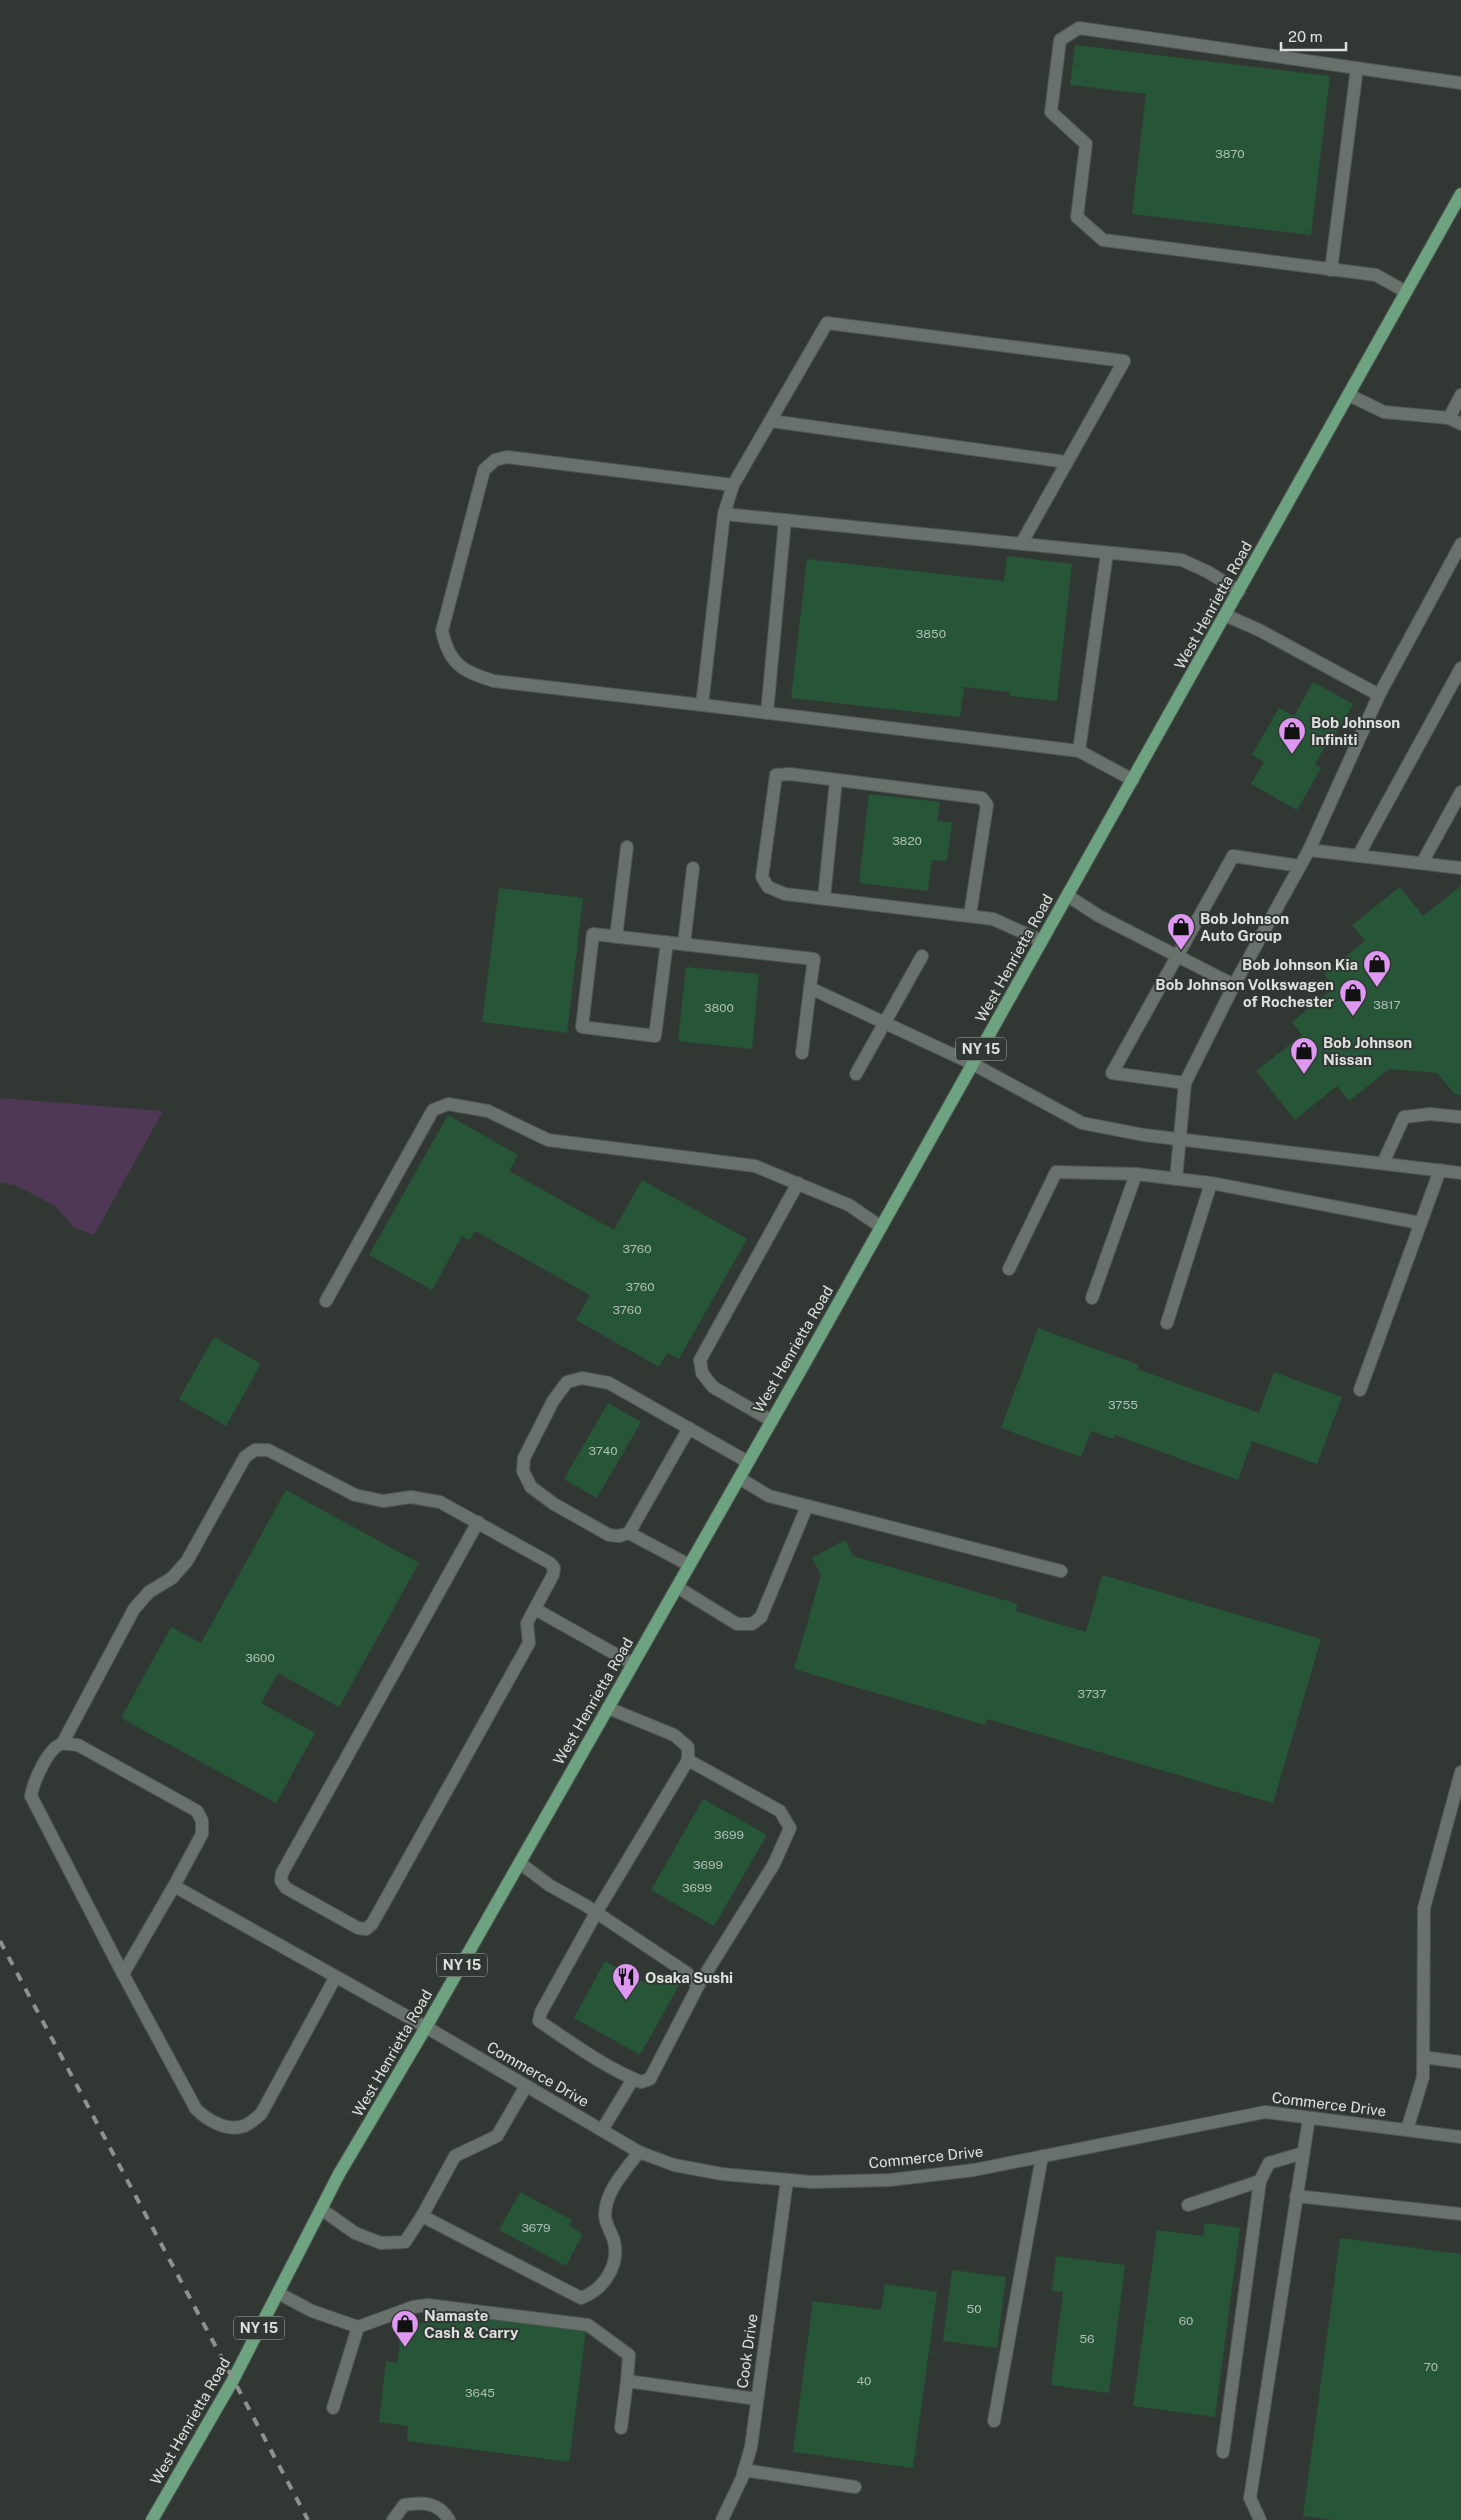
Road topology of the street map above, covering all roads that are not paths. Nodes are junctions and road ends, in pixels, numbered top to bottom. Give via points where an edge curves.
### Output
1 (1357, 68) junction
2 (1461, 84) edge
3 (1461, 194) edge
4 (1457, 210) edge
5 (1331, 270) junction
6 (1406, 292) junction
7 (1348, 395) junction
8 (1461, 395) edge
9 (1449, 418) junction
10 (771, 421) junction
11 (1461, 424) edge
12 (1066, 462) junction
13 (733, 485) junction
14 (724, 514) junction
15 (784, 520) junction
16 (1021, 544) junction
17 (1461, 544) edge
18 (1107, 553) junction
19 (1239, 591) junction
20 (1225, 615) junction
21 (1461, 668) edge
22 (1379, 695) junction
23 (702, 705) junction
24 (767, 713) junction
25 (1079, 751) junction
26 (836, 780) junction
27 (1133, 780) junction
28 (1461, 792) edge
29 (627, 847) dead end
30 (1309, 850) junction
31 (1358, 856) junction
32 (1422, 863) junction
33 (1300, 866) junction
34 (693, 868) dead end
35 (1461, 868) edge
36 (1068, 896) junction
37 (824, 898) junction
38 (970, 915) junction
39 (616, 937) junction
40 (1042, 941) junction
41 (667, 942) junction
42 (684, 944) junction
43 (922, 956) dead end
44 (1177, 956) junction
45 (1234, 985) junction
46 (810, 988) junction
47 (884, 1023) junction
48 (802, 1053) dead end
49 (973, 1064) junction
50 (856, 1074) dead end
51 (1185, 1083) junction
52 (1461, 1117) edge
53 (1179, 1139) junction
54 (1383, 1163) junction
55 (1440, 1170) junction
56 (1461, 1173) edge
57 (1136, 1174) junction
58 (1176, 1179) junction
59 (798, 1183) junction
60 (1211, 1183) junction
61 (1420, 1223) junction
62 (881, 1227) junction
63 (1009, 1269) dead end
64 (1092, 1298) dead end
65 (326, 1301) dead end
66 (1167, 1324) dead end
67 (1360, 1390) dead end
68 (772, 1421) junction
69 (688, 1428) junction
70 (748, 1462) junction
71 (739, 1478) junction
72 (806, 1506) junction
73 (478, 1522) junction
74 (629, 1533) junction
75 (689, 1565) junction
76 (1061, 1572) dead end
77 (677, 1587) junction
78 (535, 1609) junction
79 (633, 1664) junction
80 (608, 1708) junction
81 (62, 1744) junction
82 (688, 1760) junction
83 (1461, 1772) edge
84 (520, 1863) junction
85 (174, 1886) junction
86 (596, 1913) junction
87 (123, 1974) junction
88 (335, 1978) junction
89 (698, 1986) junction
90 (426, 2027) junction
91 (1423, 2057) junction
92 (1461, 2062) edge
93 (633, 2079) junction
94 (526, 2086) junction
95 (1308, 2118) junction
96 (602, 2130) junction
97 (1407, 2130) junction
98 (1461, 2137) edge
99 (639, 2152) junction
100 (1303, 2153) junction
101 (1042, 2156) junction
102 (787, 2180) junction
103 (1260, 2181) junction
104 (1296, 2196) junction
105 (1188, 2205) dead end
106 (322, 2209) junction
107 (1461, 2214) edge
108 (422, 2216) junction
109 (278, 2293) junction
110 (358, 2327) junction
111 (627, 2381) junction
112 (757, 2399) junction
113 (333, 2408) dead end
114 (994, 2421) dead end
115 (621, 2428) dead end
116 (1223, 2452) dead end
117 (744, 2470) junction
118 (855, 2487) dead end
119 (156, 2519) edge
120 (393, 2520) edge
121 (449, 2520) edge
122 (722, 2520) edge
123 (1260, 2520) edge

1 - 2 street
1 - 5 street
1 - 5 street via 1079,28 1060,40 1051,112 1086,144 1077,217 1103,240
3 - 4 main road, West Henrietta Road / NY 15
4 - 6 main road, West Henrietta Road / NY 15
5 - 6 street via 1376,275
6 - 7 main road, West Henrietta Road / NY 15
7 - 9 street via 1384,412
7 - 19 main road, West Henrietta Road / NY 15
8 - 9 street
9 - 11 street
10 - 12 street
10 - 12 street via 827,323 1124,361
10 - 13 street
12 - 16 street
13 - 14 street
13 - 23 street via 507,457 495,460 484,470 442,631 446,647 458,666 494,681
14 - 15 street
14 - 23 street
15 - 16 street
15 - 24 street
16 - 18 street
17 - 22 street
18 - 19 street via 1182,560
18 - 25 street
19 - 20 main road, West Henrietta Road / NY 15
20 - 22 street
20 - 27 main road, West Henrietta Road / NY 15
21 - 31 street
22 - 30 street
23 - 24 street
24 - 25 street
25 - 27 street
26 - 37 street
26 - 37 street via 776,775 762,877 768,887 785,894
26 - 38 street via 982,798 987,805
27 - 36 main road, West Henrietta Road / NY 15
28 - 32 street
29 - 39 street
30 - 31 street
30 - 33 street
31 - 32 street
32 - 35 street
33 - 44 street via 1233,856
33 - 45 street
34 - 42 street
36 - 40 main road, West Henrietta Road / NY 15
36 - 44 street via 1099,916
37 - 38 street
38 - 40 street via 993,919
39 - 41 street
39 - 41 street via 593,934 582,1027 656,1036
40 - 49 main road, West Henrietta Road / NY 15
41 - 42 street
42 - 46 street via 814,959
43 - 47 street
44 - 45 street
44 - 51 street via 1112,1073
45 - 51 street
46 - 47 street
46 - 48 street
47 - 49 street
47 - 50 street
49 - 53 street via 1082,1123
49 - 62 main road, West Henrietta Road / NY 15
51 - 53 street
52 - 54 street via 1430,1114 1404,1117
53 - 54 street
53 - 58 street
54 - 55 street
55 - 56 street
55 - 61 street
57 - 58 street
57 - 63 street via 1056,1172
57 - 64 street
58 - 60 street
59 - 62 street via 849,1205
59 - 65 street via 755,1166 548,1140 488,1111 448,1104 432,1110
59 - 68 street via 700,1360 702,1373 713,1387
60 - 61 street
60 - 66 street
61 - 67 street
62 - 68 main road, West Henrietta Road / NY 15
68 - 70 main road, West Henrietta Road / NY 15
69 - 70 street
69 - 74 street
69 - 74 street via 609,1383 582,1378 567,1382 554,1401 524,1458 523,1471 531,1487 609,1535
70 - 71 main road, West Henrietta Road / NY 15
71 - 72 street via 768,1496
71 - 75 main road, West Henrietta Road / NY 15
72 - 76 street
72 - 77 street via 761,1617 752,1624 737,1624
73 - 78 street via 550,1562 554,1568
73 - 78 street via 282,1872 281,1881 286,1888 358,1928 366,1929 372,1924 529,1643 527,1623
73 - 81 street via 440,1502 411,1497 384,1501 354,1495 268,1450 255,1450 245,1457 188,1561 172,1578 149,1592 134,1609
74 - 75 street
75 - 77 main road, West Henrietta Road / NY 15
77 - 79 main road, West Henrietta Road / NY 15
78 - 79 street
79 - 80 main road, West Henrietta Road / NY 15
80 - 82 street via 674,1735 688,1747
80 - 84 main road, West Henrietta Road / NY 15
81 - 85 street via 78,1745 197,1811 202,1821 202,1834
81 - 87 street via 51,1751 31,1796
82 - 86 street
82 - 89 street via 780,1811 790,1828 774,1864
83 - 91 street via 1424,1908
84 - 86 street
84 - 90 main road, West Henrietta Road / NY 15
85 - 87 street
85 - 88 street, Commerce Drive
86 - 89 street via 687,1973
86 - 93 street via 539,2021 595,2059
87 - 88 street via 196,2109 207,2120 224,2126 243,2126 261,2114
88 - 90 street, Commerce Drive
89 - 93 street via 650,2079 641,2082
90 - 94 street, Commerce Drive
90 - 106 main road, West Henrietta Road / NY 15
91 - 92 street
91 - 97 street via 1424,2076
93 - 96 street
94 - 96 street, Commerce Drive
94 - 108 street via 497,2136 455,2156
95 - 97 street, Commerce Drive
95 - 100 street
95 - 101 street, Commerce Drive via 1265,2112
96 - 99 street, Commerce Drive
97 - 98 street, Commerce Drive
99 - 102 street, Commerce Drive via 684,2167
99 - 108 street via 612,2190 605,2216 614,2241 615,2260 606,2280 594,2293 581,2298
100 - 103 street via 1268,2163
100 - 104 street
101 - 102 street, Commerce Drive via 974,2170 890,2180
101 - 114 street
102 - 112 street, Cook Drive
103 - 105 street
103 - 116 street
104 - 107 street
104 - 123 street via 1250,2498
106 - 108 street via 355,2233 381,2243 405,2242
106 - 109 main road, West Henrietta Road / NY 15
109 - 110 street via 312,2312
109 - 119 main road, West Henrietta Road / NY 15
110 - 111 street via 412,2307 428,2305 588,2326 629,2355
110 - 113 street
111 - 112 street
111 - 115 street
112 - 117 street, Cook Drive via 751,2447
117 - 118 street
117 - 122 street, Cook Drive
120 - 121 street via 404,2506 421,2502 438,2507

